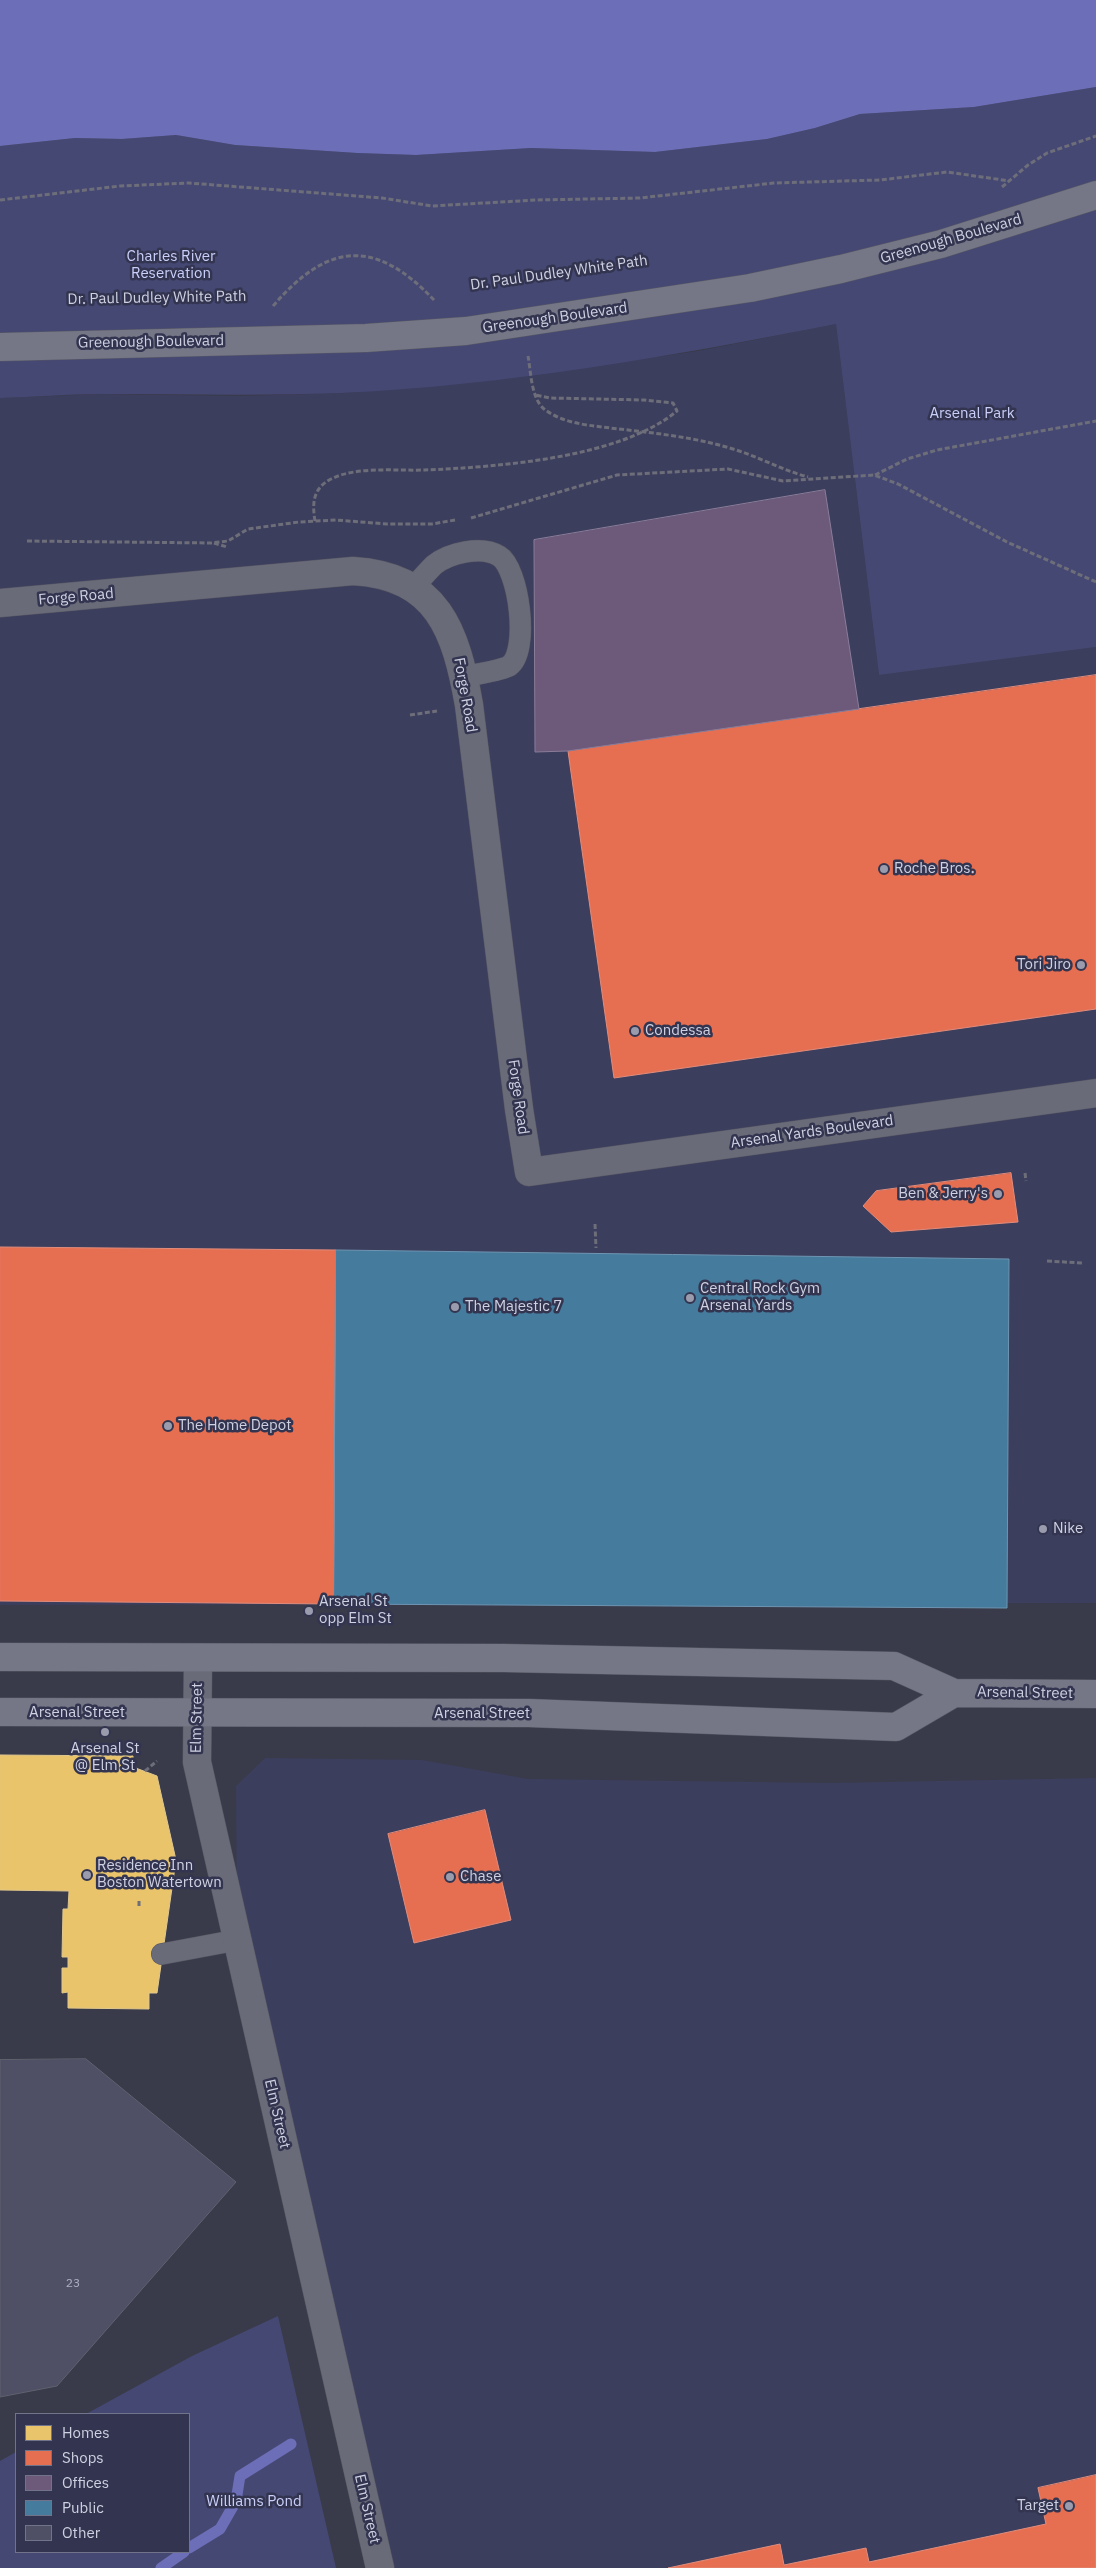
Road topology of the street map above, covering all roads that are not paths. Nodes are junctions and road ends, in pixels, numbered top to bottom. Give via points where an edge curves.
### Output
1 (1096, 195) edge
2 (0, 347) edge
3 (413, 588) junction
4 (0, 603) edge
5 (464, 677) junction
6 (1096, 1093) edge
7 (529, 1172) joint
8 (0, 1657) edge
9 (198, 1658) junction
10 (954, 1693) junction
11 (1096, 1694) edge
12 (0, 1712) edge
13 (198, 1713) junction
14 (237, 1940) junction
15 (162, 1954) dead end
16 (380, 2568) edge

1 - 2 main road, Greenough Boulevard via 941,244 842,269 750,288 475,330 366,338
3 - 4 street, Forge Road via 386,575 352,571
3 - 5 street, Forge Road via 442,618 456,646
3 - 5 lane via 435,564 463,552 486,551 500,556 512,572 521,617 519,652 509,666
5 - 7 street, Forge Road
6 - 7 street, Arsenal Yards Boulevard
8 - 9 main road, Arsenal Street
9 - 10 main road, Arsenal Street via 504,1658 894,1666
9 - 13 street, Elm Street
10 - 11 main road, Arsenal Street
10 - 13 main road, Arsenal Street via 896,1726 529,1714
12 - 13 main road, Arsenal Street
13 - 14 street, Elm Street via 197,1762
14 - 15 lane
14 - 16 street, Elm Street

